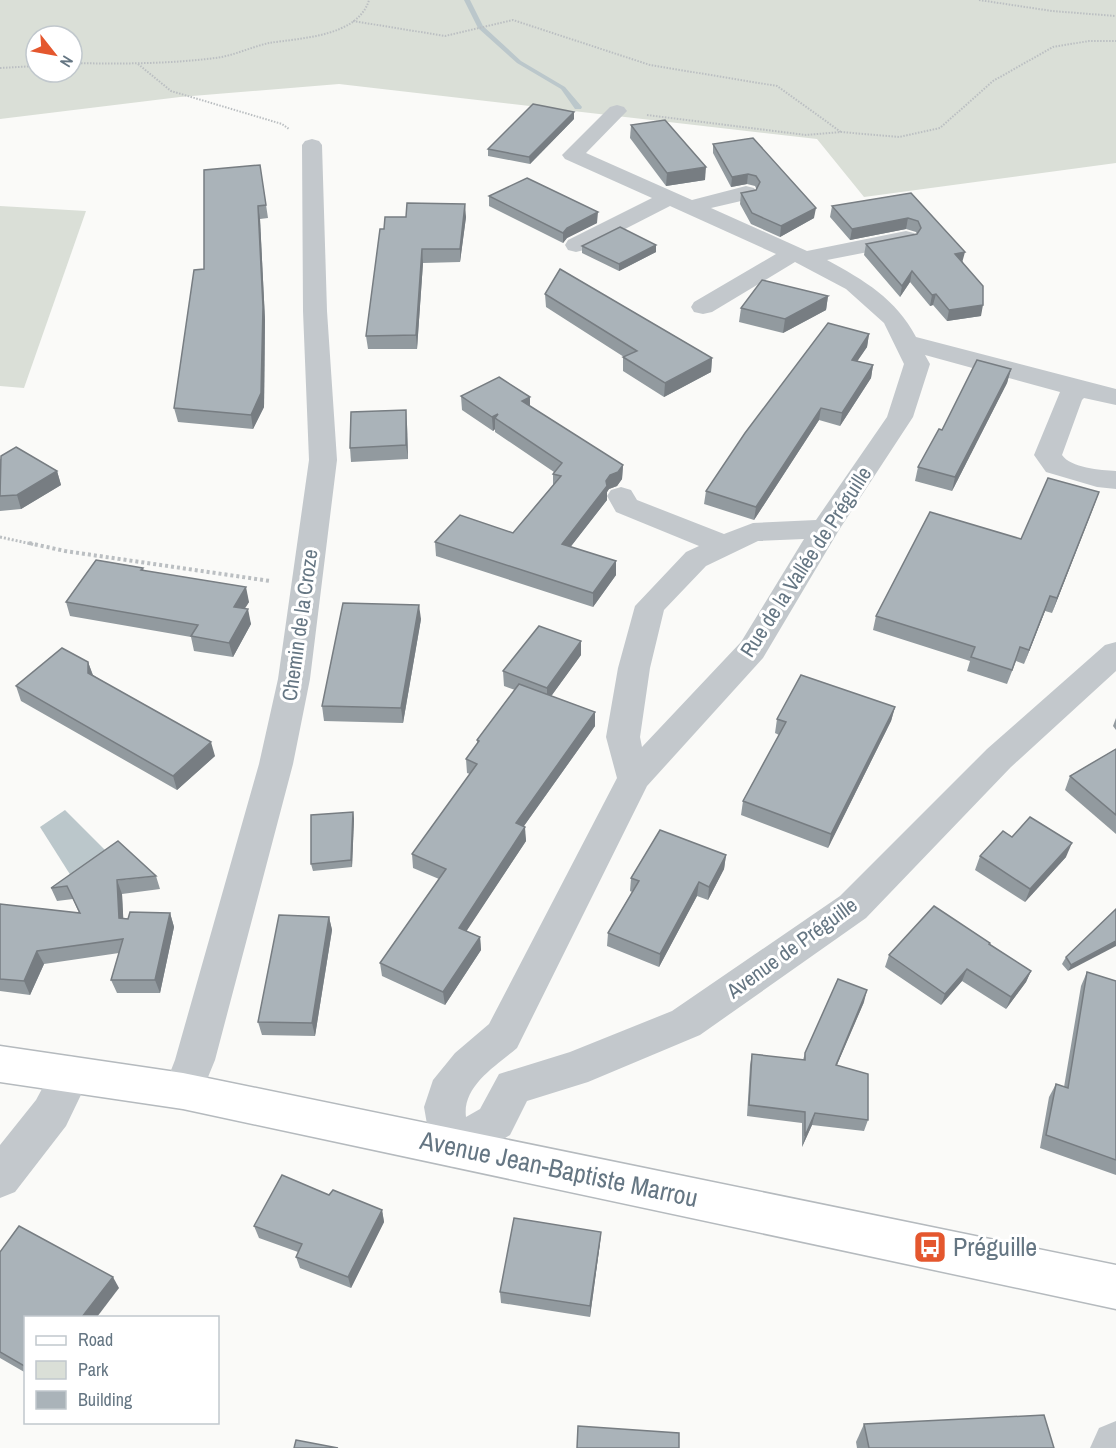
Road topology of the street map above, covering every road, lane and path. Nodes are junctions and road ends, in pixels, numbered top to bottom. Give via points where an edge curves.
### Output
1 (369, 0) edge
2 (979, 0) edge
3 (1116, 16) edge
4 (353, 21) junction
5 (1116, 41) edge
6 (84, 63) edge
7 (138, 64) junction
8 (24, 67) edge
9 (0, 68) edge
10 (617, 111) joint
11 (841, 132) junction
12 (312, 145) joint
13 (746, 193) edge
14 (680, 202) junction
15 (906, 238) edge
16 (576, 245) dead end
17 (799, 256) junction
18 (703, 307) dead end
19 (906, 342) junction
20 (1079, 390) junction
21 (1116, 397) edge
22 (1114, 477) edge
23 (621, 496) dead end
24 (825, 529) junction
25 (0, 537) edge
26 (724, 545) junction
27 (307, 587) junction
28 (1116, 653) edge
29 (634, 778) junction
30 (503, 1036) junction
31 (0, 1064) edge
32 (71, 1074) junction
33 (513, 1087) junction
34 (183, 1091) junction
35 (452, 1147) junction
36 (0, 1178) edge
37 (1116, 1287) edge

1 - 4 path
2 - 3 path
4 - 7 path via 327,34 265,44 218,58
4 - 11 path via 445,36 513,20 650,65 777,86
5 - 11 path via 1053,47 993,81 940,128 899,137
6 - 7 path
7 - 12 path via 171,91 282,124
8 - 9 path
10 - 11 path via 806,135
10 - 14 street, Rue de la Vallée de Préguille via 572,155
12 - 27 street, Chemin de la Croze via 323,460
13 - 14 street
14 - 16 street
14 - 17 street, Rue de la Vallée de Préguille
15 - 17 street
17 - 18 street
17 - 19 street, Rue de la Vallée de Préguille via 854,284 894,319
19 - 20 street
19 - 24 street, Rue de la Vallée de Préguille via 917,364 900,417
20 - 21 street
20 - 22 street via 1070,396 1048,455 1056,466 1097,478
23 - 26 street via 626,506
24 - 26 street via 753,532
24 - 29 street, Rue de la Vallée de Préguille via 752,650
25 - 27 path via 65,551
26 - 29 street via 696,558 650,606 634,668 623,737
27 - 34 street, Chemin de la Croze via 294,679 276,764 195,1060
28 - 33 street, Avenue de Préguille via 999,758 853,907 686,1023 574,1069
29 - 30 street, Rue de la Vallée de Préguille
30 - 33 street
30 - 35 street, Rue de la Vallée de Préguille via 476,1057 452,1086 445,1102
31 - 32 main road, Avenue Jean-Baptiste Marrou
32 - 34 main road, Avenue Jean-Baptiste Marrou
32 - 36 street via 51,1113
33 - 35 street via 495,1122
34 - 35 main road, Avenue Jean-Baptiste Marrou
35 - 37 main road, Avenue Jean-Baptiste Marrou

